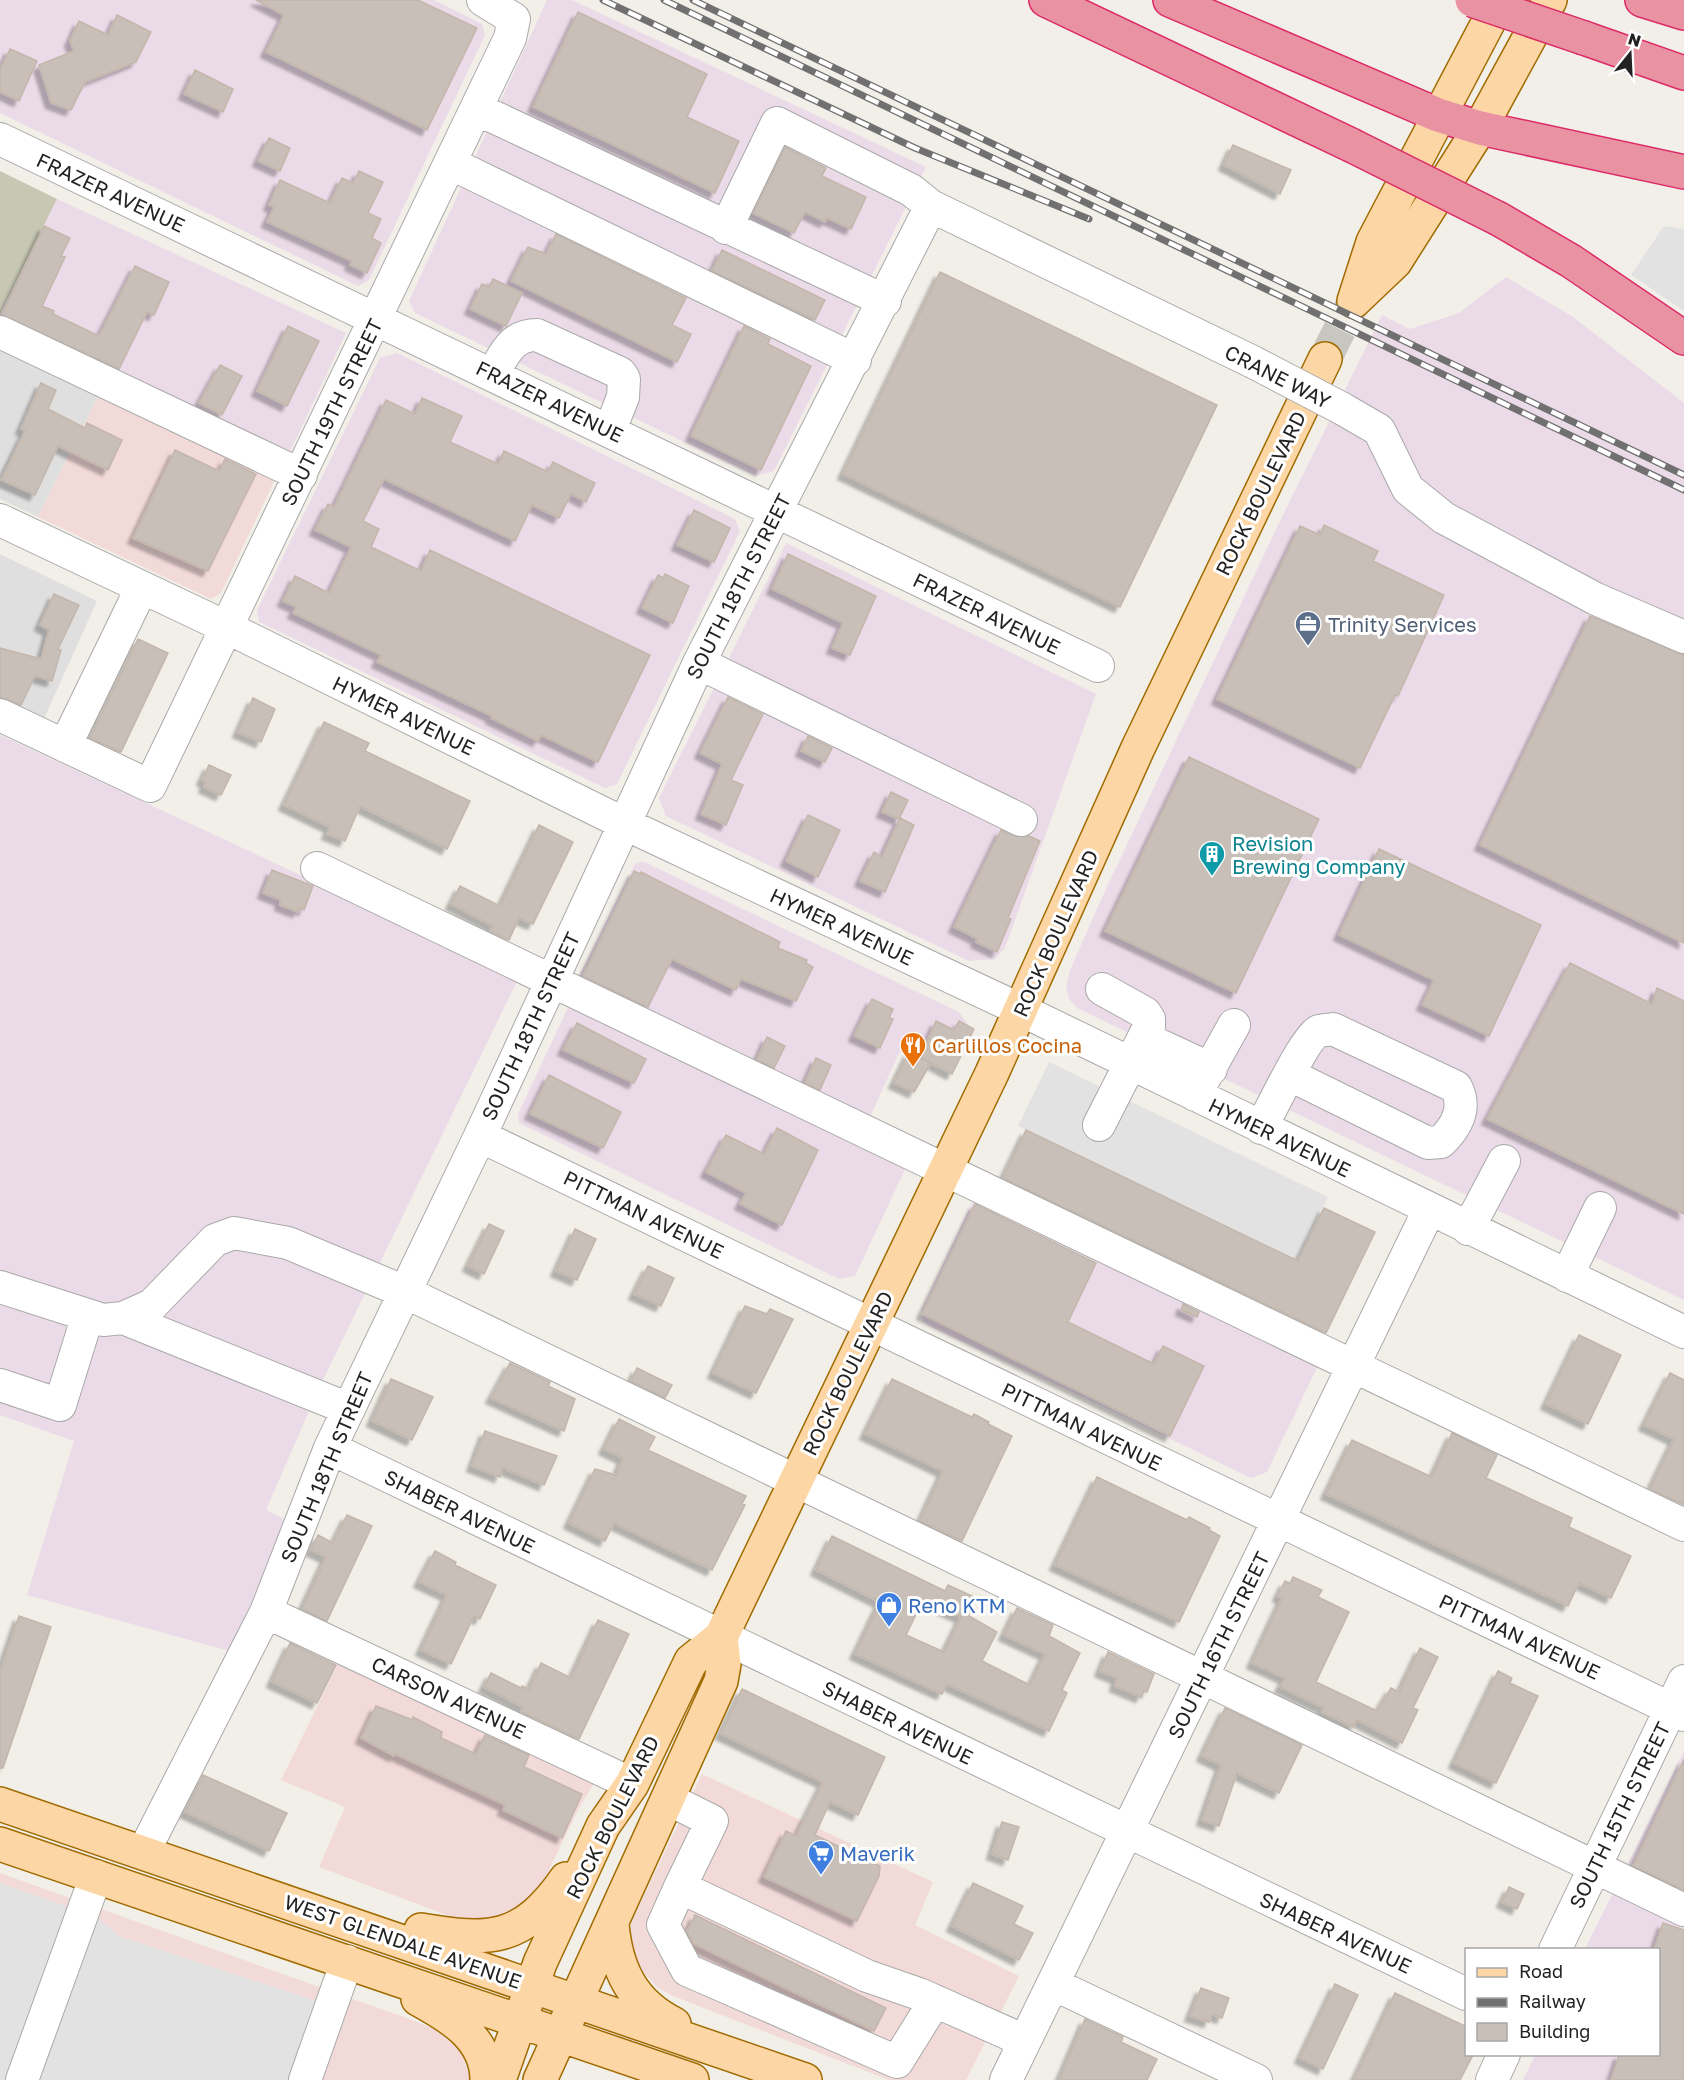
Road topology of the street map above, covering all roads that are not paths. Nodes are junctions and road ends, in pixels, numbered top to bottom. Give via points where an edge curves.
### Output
1 (483, 0) edge
2 (1046, 0) edge
3 (1170, 0) edge
4 (1472, 0) edge
5 (1500, 0) edge
6 (1550, 0) edge
7 (1642, 0) edge
8 (1684, 13) edge
9 (1684, 73) edge
10 (475, 111) junction
11 (1438, 115) junction
12 (1480, 128) junction
13 (0, 139) edge
14 (450, 163) junction
15 (1684, 172) edge
16 (931, 206) junction
17 (726, 228) junction
18 (885, 301) junction
19 (376, 318) junction
20 (0, 332) edge
21 (1684, 338) edge
22 (1325, 359) tunnel mouth
23 (855, 360) junction
24 (493, 374) junction
25 (610, 430) junction
26 (301, 475) junction
27 (775, 511) junction
28 (0, 520) edge
29 (141, 589) junction
30 (228, 628) junction
31 (1684, 637) edge
32 (699, 663) junction
33 (1098, 666) dead end
34 (0, 715) edge
35 (65, 746) junction
36 (1021, 820) dead end
37 (623, 823) junction
38 (317, 868) dead end
39 (551, 980) junction
40 (1102, 989) dead end
41 (1021, 1010) junction
42 (1234, 1025) dead end
43 (1137, 1051) junction
44 (1211, 1069) junction
45 (1290, 1075) junction
46 (1195, 1095) junction
47 (1099, 1125) dead end
48 (1261, 1128) junction
49 (480, 1136) junction
50 (1504, 1161) dead end
51 (945, 1170) junction
52 (1600, 1208) dead end
53 (1429, 1210) junction
54 (1468, 1228) junction
55 (1567, 1276) junction
56 (0, 1287) edge
57 (405, 1292) junction
58 (88, 1315) junction
59 (123, 1318) junction
60 (871, 1323) junction
61 (1684, 1332) edge
62 (1352, 1368) junction
63 (0, 1385) edge
64 (349, 1409) junction
65 (330, 1448) junction
66 (796, 1480) junction
67 (1278, 1521) junction
68 (1684, 1525) edge
69 (266, 1612) junction
70 (721, 1637) junction
71 (1202, 1676) junction
72 (1680, 1701) edge
73 (632, 1784) junction
74 (668, 1799) junction
75 (0, 1804) edge
76 (603, 1826) junction
77 (1126, 1833) junction
78 (0, 1844) edge
79 (144, 1851) junction
80 (1595, 1867) junction
81 (96, 1876) junction
82 (680, 1887) junction
83 (1684, 1910) edge
84 (323, 1913) junction
85 (612, 1924) junction
86 (1556, 1948) edge
87 (349, 1962) junction
88 (1053, 1984) junction
89 (532, 1986) junction
90 (1465, 1993) edge
91 (574, 2000) junction
92 (935, 2001) junction
93 (520, 2020) junction
94 (559, 2034) junction
95 (1025, 2041) junction
96 (737, 2056) junction
97 (1504, 2056) edge
98 (22, 2080) edge
99 (305, 2080) edge
100 (487, 2080) edge
101 (499, 2080) edge
102 (540, 2080) edge
103 (692, 2080) edge
104 (805, 2080) edge
105 (1006, 2080) edge
106 (1256, 2080) edge
107 (1492, 2080) edge

1 - 10 street, SOUTH 19TH STREET via 514,20 510,38
2 - 21 highway, bridge via 1498,219 1571,261
3 - 11 highway
4 - 9 highway, bridge
5 - 11 main road
6 - 12 main road
7 - 8 highway
10 - 14 street, SOUTH 19TH STREET
10 - 17 street
11 - 12 highway
11 - 12 main road via 1373,242 1354,301 1395,262
12 - 15 highway
13 - 19 street, FRAZER AVENUE
14 - 19 street, SOUTH 19TH STREET
14 - 23 street
16 - 17 street, CRANE WAY via 911,190 777,123
16 - 18 street, SOUTH 18TH STREET
16 - 31 street, CRANE WAY, bridge via 1341,408 1379,430 1408,489 1444,518 1596,599
17 - 18 street
18 - 23 street, SOUTH 18TH STREET
19 - 24 street, FRAZER AVENUE
19 - 26 street, SOUTH 19TH STREET
20 - 26 street
22 - 41 main road, ROCK BOULEVARD via 1138,747
23 - 27 street, SOUTH 18TH STREET
24 - 25 street, FRAZER AVENUE
24 - 25 street via 512,342 528,335 537,335 620,373 624,379 623,397
25 - 27 street, FRAZER AVENUE
26 - 30 street, SOUTH 19TH STREET
27 - 32 street, SOUTH 18TH STREET
27 - 33 street, FRAZER AVENUE
28 - 29 street, HYMER AVENUE
29 - 30 street, HYMER AVENUE
29 - 35 street
30 - 35 street, SOUTH 19TH STREET via 150,786
30 - 37 street, HYMER AVENUE
32 - 36 street
32 - 37 street, SOUTH 18TH STREET
34 - 35 street
37 - 39 street, SOUTH 18TH STREET
37 - 41 street, HYMER AVENUE
38 - 39 street
39 - 49 street, SOUTH 18TH STREET
39 - 51 street
40 - 43 street via 1149,1019
41 - 43 street, HYMER AVENUE
41 - 51 main road, ROCK BOULEVARD
42 - 44 street
43 - 44 street
43 - 46 street, HYMER AVENUE
43 - 47 street
44 - 46 street
45 - 45 street via 1309,1040 1319,1031 1333,1029 1456,1087 1462,1099 1461,1113 1441,1142 1428,1143
45 - 48 street
46 - 48 street, HYMER AVENUE
48 - 53 street, HYMER AVENUE
49 - 57 street, SOUTH 18TH STREET
49 - 60 street, PITTMAN AVENUE
50 - 54 street
51 - 60 main road, ROCK BOULEVARD
51 - 62 street
52 - 55 street
53 - 54 street, HYMER AVENUE
53 - 62 street, SOUTH 16TH STREET
54 - 55 street, HYMER AVENUE
55 - 61 street, HYMER AVENUE
56 - 58 street
57 - 59 street via 288,1243 234,1233 215,1240 152,1305
57 - 64 street, SOUTH 18TH STREET
57 - 66 street
58 - 59 street via 103,1320
58 - 63 street via 60,1405
59 - 64 street
60 - 66 main road, ROCK BOULEVARD
60 - 67 street, PITTMAN AVENUE
62 - 67 street, SOUTH 16TH STREET
62 - 68 street
64 - 65 street, SOUTH 18TH STREET
65 - 69 street, SOUTH 18TH STREET
65 - 70 street, SHABER AVENUE
66 - 70 main road, ROCK BOULEVARD
66 - 71 street
67 - 71 street, SOUTH 16TH STREET
67 - 72 street, PITTMAN AVENUE
69 - 73 street, CARSON AVENUE
69 - 79 street, SOUTH 18TH STREET
70 - 73 main road, ROCK BOULEVARD via 691,1661
70 - 74 main road, ROCK BOULEVARD via 721,1681
70 - 77 street, SHABER AVENUE
71 - 77 street, SOUTH 16TH STREET
71 - 80 street
72 - 80 street, SOUTH 15TH STREET
73 - 76 main road, ROCK BOULEVARD
74 - 82 street via 712,1821
74 - 85 main road, ROCK BOULEVARD
75 - 79 main road, WEST GLENDALE AVENUE
76 - 84 main road via 559,1890 537,1914 510,1931 465,1938
76 - 89 main road, ROCK BOULEVARD
77 - 88 street, SOUTH 16TH STREET
77 - 90 street, SHABER AVENUE
78 - 81 main road, WEST GLENDALE AVENUE
79 - 84 main road, WEST GLENDALE AVENUE
80 - 83 street
80 - 86 street, SOUTH 15TH STREET
81 - 87 main road, WEST GLENDALE AVENUE
81 - 98 street
82 - 92 street via 867,1976
82 - 92 street via 663,1925 687,1970 897,2062
84 - 89 main road, WEST GLENDALE AVENUE
85 - 91 main road, ROCK BOULEVARD
85 - 96 main road via 622,1972 646,2005 662,2018
87 - 93 main road, WEST GLENDALE AVENUE
87 - 99 street
87 - 100 main road via 454,2020 481,2049
88 - 95 street, SOUTH 16TH STREET
88 - 106 street
89 - 91 main road, WEST GLENDALE AVENUE
89 - 93 main road, ROCK BOULEVARD
91 - 94 main road, ROCK BOULEVARD
91 - 96 main road, WEST GLENDALE AVENUE
92 - 95 street
93 - 94 main road, WEST GLENDALE AVENUE
93 - 101 main road, ROCK BOULEVARD
94 - 102 main road, ROCK BOULEVARD
94 - 103 main road, WEST GLENDALE AVENUE
95 - 105 street, SOUTH 16TH STREET
96 - 104 main road, WEST GLENDALE AVENUE
97 - 107 street

